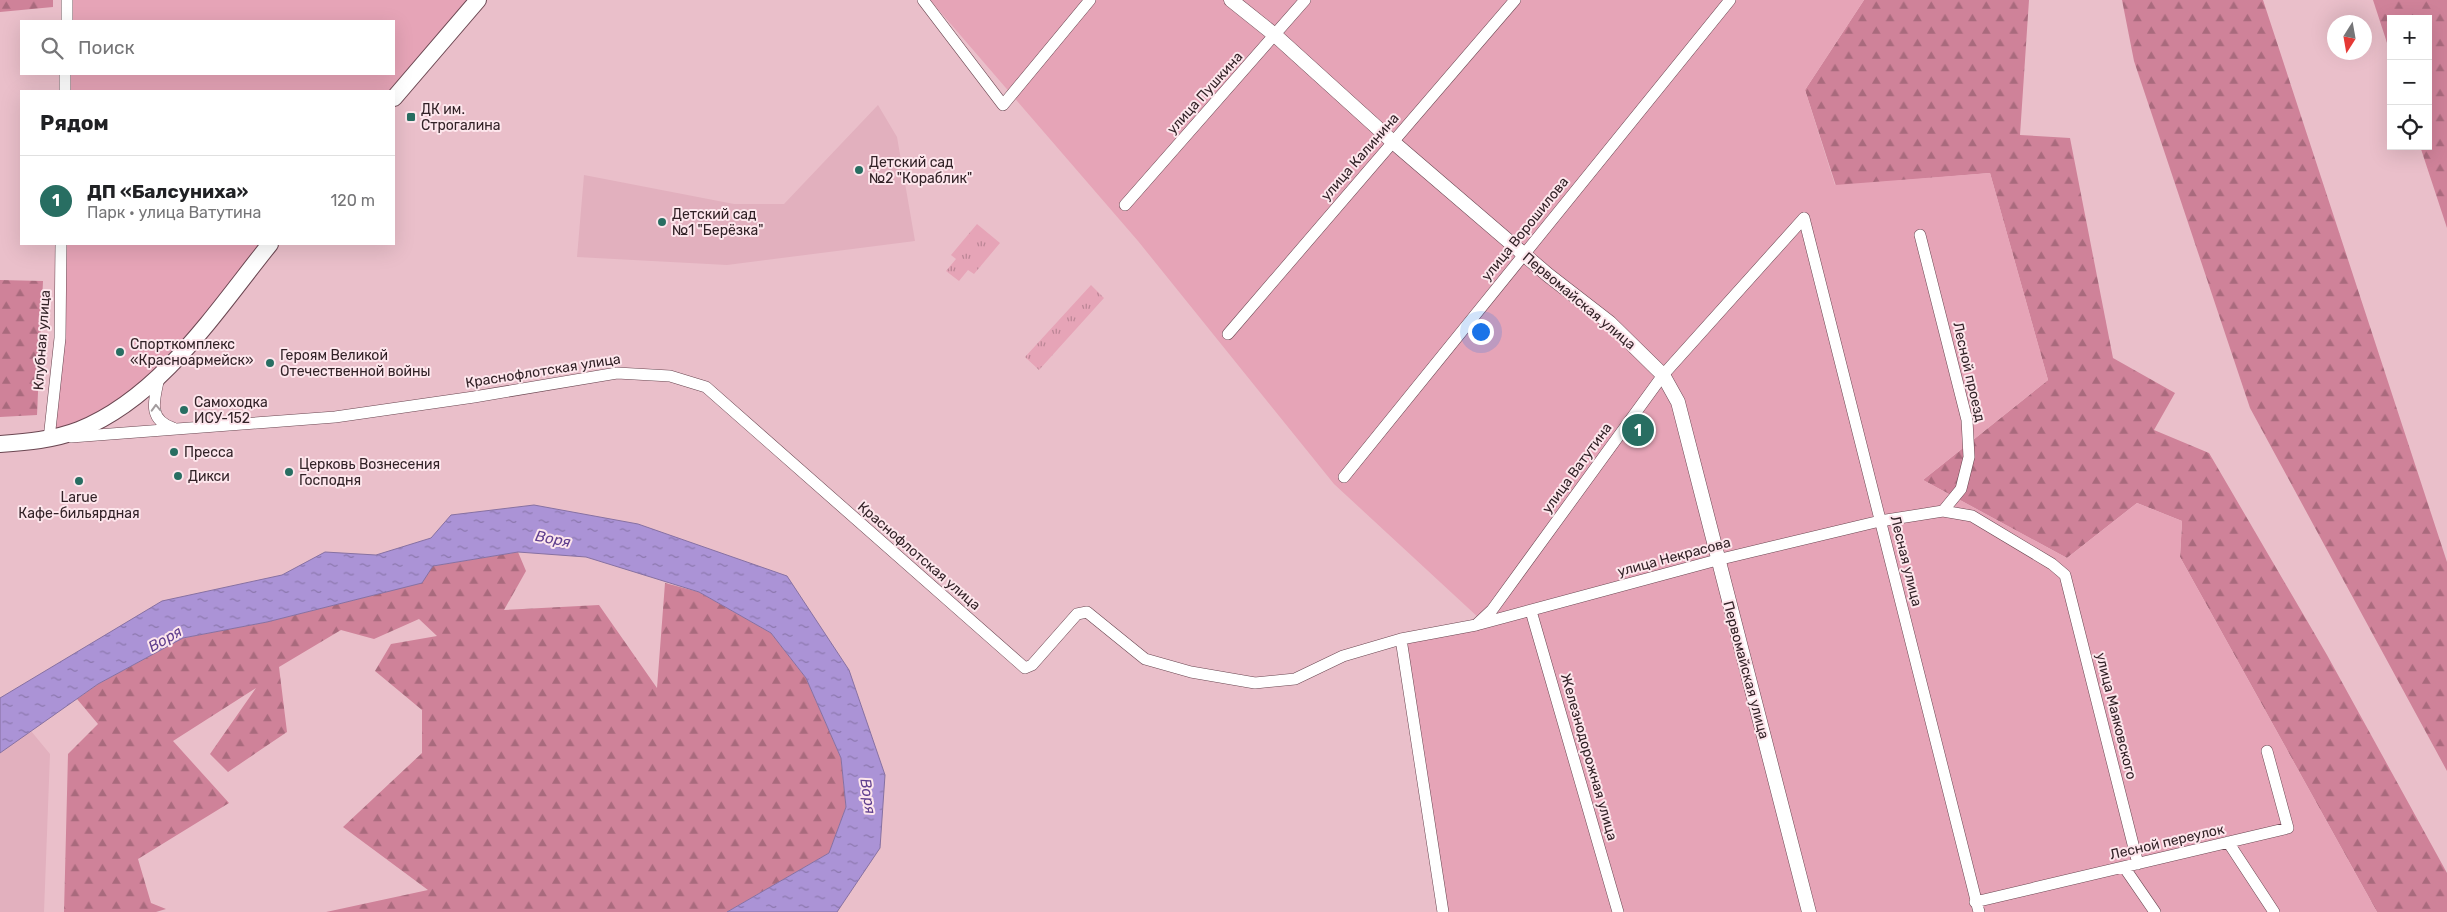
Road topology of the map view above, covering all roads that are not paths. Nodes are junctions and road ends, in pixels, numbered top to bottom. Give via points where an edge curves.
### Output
1 (67, 0) edge
2 (478, 0) edge
3 (923, 0) edge
4 (1090, 0) edge
5 (1231, 0) edge
6 (1306, 0) edge
7 (1516, 0) edge
8 (1730, 0) edge
9 (66, 20) edge
10 (1276, 36) junction
11 (65, 75) edge
12 (65, 90) edge
13 (395, 97) edge
14 (1393, 142) junction
15 (1125, 206) dead end
16 (1804, 218) joint
17 (1920, 235) dead end
18 (61, 245) edge
19 (269, 245) edge
20 (1523, 254) junction
21 (1228, 334) dead end
22 (1664, 375) junction
23 (159, 376) junction
24 (175, 428) junction
25 (50, 439) junction
26 (0, 444) edge
27 (1344, 476) dead end
28 (1943, 511) junction
29 (1880, 521) junction
30 (1717, 560) junction
31 (2064, 575) joint
32 (1531, 611) junction
33 (1476, 625) junction
34 (1401, 639) junction
35 (1025, 668) joint
36 (2267, 751) dead end
37 (2228, 842) junction
38 (2138, 864) junction
39 (2124, 867) junction
40 (1977, 907) edge
41 (1443, 912) edge
42 (1618, 912) edge
43 (1809, 912) edge
44 (2155, 912) edge
45 (2274, 912) edge

1 - 9 street
2 - 13 main road
3 - 4 street via 1003,106
5 - 10 street, Первомайская улица
6 - 10 street, улица Пушкина
7 - 14 street, улица Калинина
8 - 20 street, улица Ворошилова
10 - 14 street, Первомайская улица
10 - 15 street, улица Пушкина
11 - 12 street
14 - 20 street, Первомайская улица
14 - 21 street, улица Калинина
16 - 22 street, улица Ватутина
16 - 29 street, Лесная улица
17 - 28 street, Лесной проезд via 1967,420 1969,457 1961,489
18 - 25 street, Клубная улица via 60,338
19 - 23 main road
20 - 22 street, Первомайская улица via 1610,323
20 - 27 street, улица Ворошилова
22 - 30 street, Первомайская улица via 1678,402
22 - 33 street, улица Ватутина via 1492,610
24 -> 23 street via 156,418 154,409
23 - 25 main road via 129,404 79,430
24 - 25 street, Краснофлотская улица
24 - 35 street, Краснофлотская улица via 335,417 617,373 670,376 706,387
25 - 26 main road
28 - 29 street, улица Некрасова
28 - 31 street, улица Некрасова via 1972,516 2052,564
29 - 30 street, улица Некрасова
29 - 40 street, Лесная улица
30 - 32 street, улица Некрасова
30 - 43 street, Первомайская улица
31 - 38 street, улица Маяковского
32 - 33 street, улица Некрасова
32 - 42 street, Железнодорожная улица
33 - 34 street, улица Некрасова
34 - 35 street, улица Некрасова via 1343,656 1294,679 1255,683 1191,672 1145,659 1082,612 1032,665
34 - 41 street
36 - 37 street, Лесной переулок via 2288,828
37 - 38 street, Лесной переулок
37 - 45 street
38 - 39 street, Лесной переулок
39 - 40 street, Лесной переулок
39 - 44 street

